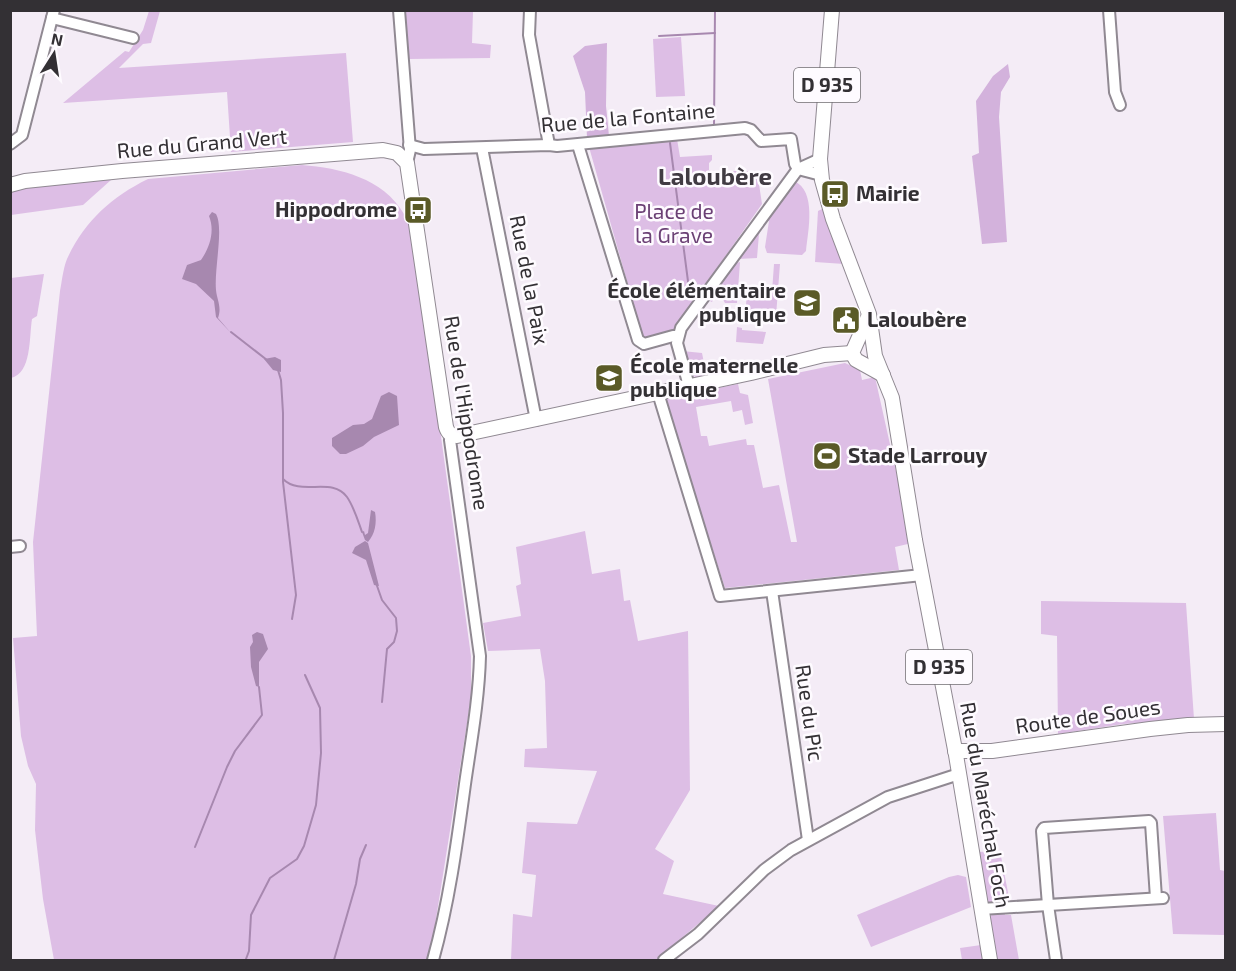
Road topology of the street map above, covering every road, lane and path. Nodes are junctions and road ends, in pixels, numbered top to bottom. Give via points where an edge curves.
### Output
1 (399, 10) edge
2 (530, 10) edge
3 (832, 10) edge
4 (1109, 10) edge
5 (53, 14) edge
6 (133, 38) dead end
7 (1120, 105) dead end
8 (10, 144) edge
9 (409, 145) junction
10 (549, 145) junction
11 (578, 145) junction
12 (482, 148) junction
13 (402, 158) junction
14 (820, 159) junction
15 (798, 169) junction
16 (821, 175) junction
17 (10, 185) edge
18 (869, 314) junction
19 (678, 336) junction
20 (854, 348) junction
21 (870, 354) junction
22 (688, 386) junction
23 (658, 393) junction
24 (536, 420) junction
25 (452, 435) junction
26 (922, 575) junction
27 (772, 591) junction
28 (1226, 724) edge
29 (956, 751) junction
30 (959, 774) junction
31 (808, 840) junction
32 (1048, 905) junction
33 (981, 909) junction
34 (433, 960) edge
35 (664, 960) edge
36 (990, 960) edge
37 (1056, 960) edge

1 - 9 street, Rue de l'Hippodrome
2 - 10 street via 529,35
3 - 14 main road, Rue du Maréchal Foch / D 935
4 - 7 street via 1115,92
5 - 6 street
5 - 8 street via 22,135
9 - 12 street, Rue de la Fontaine via 424,149
9 - 13 street, Rue de l'Hippodrome via 410,155
10 - 11 street, Rue de la Fontaine
10 - 12 street, Rue de la Fontaine
11 - 15 street, Rue de la Fontaine via 745,128 760,141 790,139
11 - 19 street via 638,340 644,344
12 - 24 street, Rue de la Paix
13 - 17 main road, Rue du Grand Vert via 383,150 77,175
13 - 25 main road, Rue de l'Hippodrome via 446,427
14 - 15 street
14 - 16 main road, Rue du Maréchal Foch / D 935
15 - 16 street
15 - 19 street
16 - 18 main road, Rue du Maréchal Foch / D 935 via 833,219
18 - 20 main road
18 - 21 main road, Rue du Maréchal Foch
19 - 22 street via 676,343
20 - 21 main road, Rue du Maréchal Foch via 856,360
20 - 21 main road via 866,340
20 - 22 main road
21 - 26 main road, Rue du Maréchal Foch / D 935 via 892,398
22 - 23 main road
23 - 24 main road
23 - 27 street via 720,596
24 - 25 main road
25 - 34 street, Rue de l'Hippodrome via 480,656 480,685 460,821
26 - 27 street
26 - 29 main road, Rue du Maréchal Foch / D 935
27 - 31 street, Rue du Pic
28 - 29 main road, Route de Soues via 1150,729 992,751
29 - 30 main road, Rue du Maréchal Foch / D 935
30 - 31 street via 888,797
30 - 33 main road, Rue du Maréchal Foch / D 935
31 - 35 street via 764,870 698,934
32 - 32 street via 1160,898 1151,823 1147,820 1044,828
32 - 33 street
32 - 37 street
33 - 36 main road, Rue du Maréchal Foch / D 935

